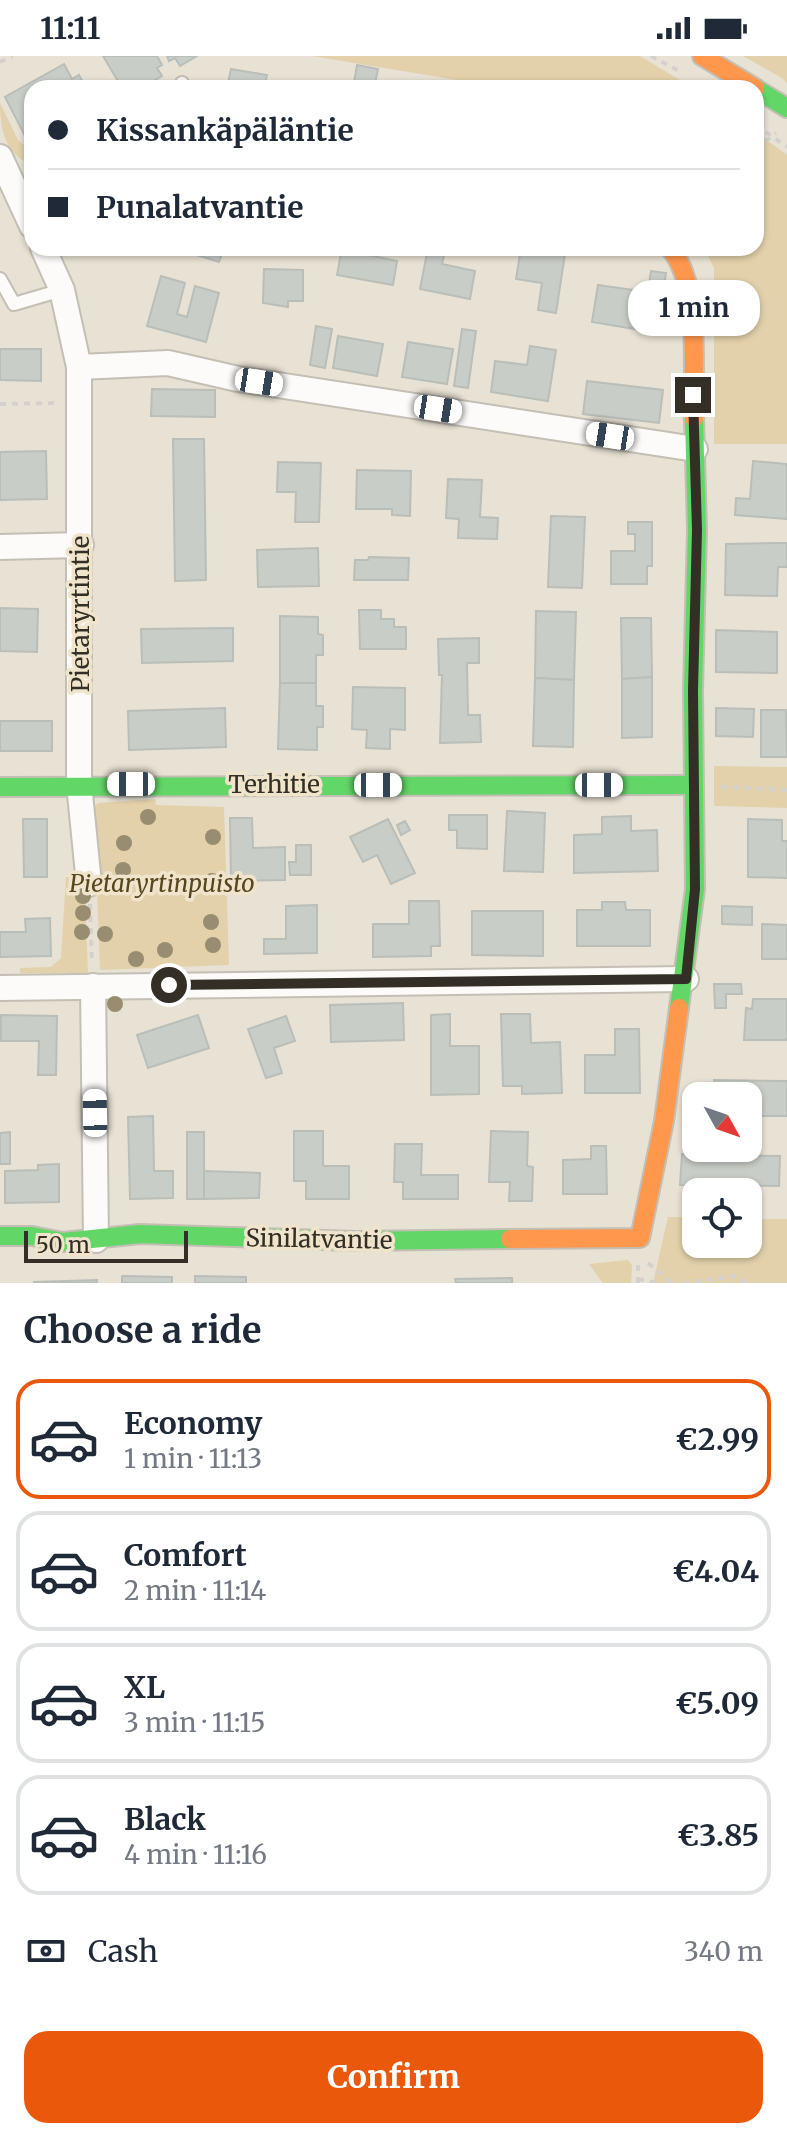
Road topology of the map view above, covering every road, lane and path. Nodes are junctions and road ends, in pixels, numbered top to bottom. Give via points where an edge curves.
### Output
1 (13, 56) edge
2 (702, 56) edge
3 (0, 62) edge
4 (742, 80) edge
5 (764, 94) edge
6 (787, 108) edge
7 (779, 129) dead end
8 (764, 130) edge
9 (772, 136) junction
10 (764, 142) edge
11 (787, 147) edge
12 (9, 170) edge
13 (24, 207) edge
14 (47, 256) edge
15 (677, 256) edge
16 (0, 279) edge
17 (62, 290) junction
18 (79, 367) junction
19 (82, 403) junction
20 (0, 404) edge
21 (695, 449) junction
22 (81, 545) junction
23 (0, 547) edge
24 (79, 784) junction
25 (693, 785) junction
26 (0, 787) edge
27 (787, 790) edge
28 (89, 884) joint
29 (686, 979) junction
30 (93, 986) junction
31 (0, 988) edge
32 (0, 1236) edge
33 (96, 1240) junction
34 (644, 1259) dead end
35 (638, 1279) dead end
36 (657, 1283) edge
37 (672, 1283) edge
38 (683, 1283) edge
39 (748, 1283) edge

1 - 3 path
2 - 4 street
5 - 6 street
7 - 9 path
8 - 9 path
9 - 10 path
9 - 11 path
12 - 13 street
14 - 17 street, Pietaryrtintie
15 - 21 street via 690,289
16 - 17 lane via 14,304
17 - 18 street, Pietaryrtintie
18 - 19 street, Pietaryrtintie
18 - 21 street via 168,363 248,381
19 - 20 path
19 - 22 street, Pietaryrtintie
21 - 25 street
22 - 23 street
22 - 24 street, Pietaryrtintie
24 - 25 street, Terhitie
24 - 26 street, Terhitie
24 - 28 street, Pietaryrtintie
25 - 27 path
25 - 29 street via 695,889
28 - 30 path
29 - 30 street
29 - 33 street, Sinilatvantie via 640,1238 354,1241 140,1234
30 - 31 street
30 - 33 street
32 - 33 street, Sinilatvantie
34 - 37 path
35 - 36 path
38 - 39 path via 735,1276

